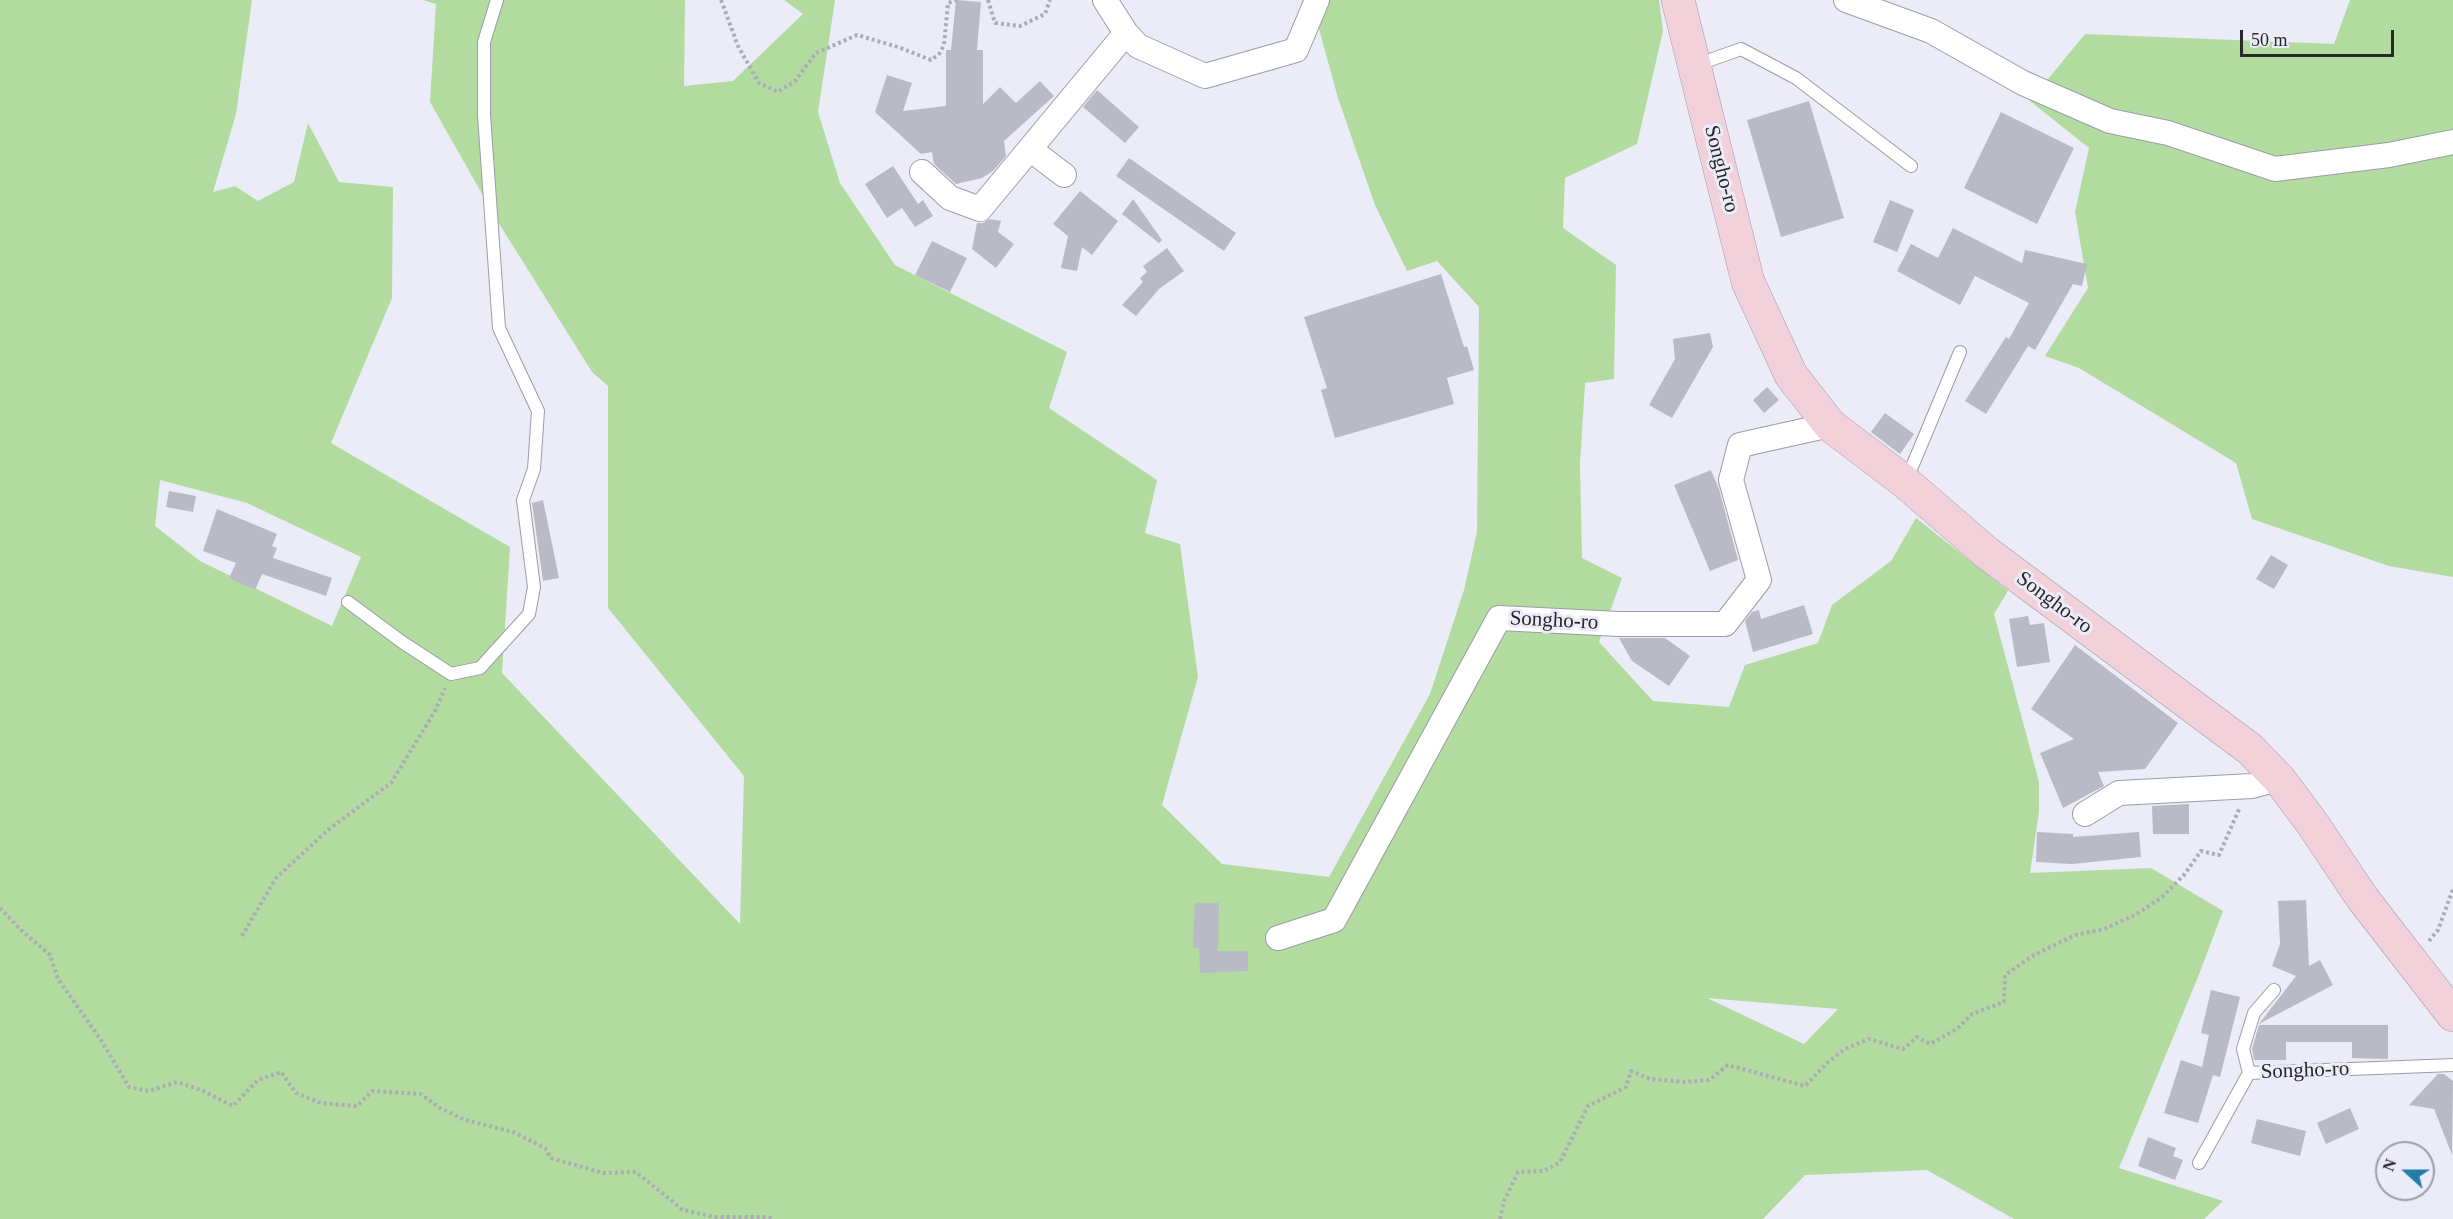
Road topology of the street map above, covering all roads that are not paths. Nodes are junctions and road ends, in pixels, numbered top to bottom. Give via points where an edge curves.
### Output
1 (497, 0) edge
2 (1105, 0) edge
3 (1317, 0) edge
4 (1679, 0) edge
5 (1846, 0) edge
6 (1126, 33) junction
7 (1695, 66) junction
8 (2453, 142) edge
9 (1031, 150) junction
10 (1911, 166) dead end
11 (922, 172) dead end
12 (1064, 176) dead end
13 (1960, 352) dead end
14 (1830, 425) junction
15 (1905, 482) junction
16 (348, 602) dead end
17 (2266, 783) junction
18 (2085, 814) dead end
19 (1278, 938) dead end
20 (2274, 990) dead end
21 (2453, 1015) edge
22 (2453, 1065) edge
23 (2249, 1073) junction
24 (2199, 1163) dead end

1 - 16 lane via 483,42 494,282 499,328 538,411 534,469 523,500 534,587 529,614 480,668 451,674
2 - 6 street
3 - 6 street via 1296,50 1205,76 1138,46
4 - 7 main road, Songho-ro
5 - 8 street via 1931,31 2022,82 2110,121 2168,133 2276,169
6 - 9 street
7 - 10 lane via 1741,49 1796,78
7 - 14 main road, Songho-ro via 1749,282 1791,375
9 - 11 street via 980,209 950,198
9 - 12 street
13 - 15 lane
14 - 15 main road, Songho-ro
14 - 19 street, Songho-ro via 1740,445 1731,480 1759,580 1725,624 1498,618 1334,920
15 - 17 main road, Songho-ro via 1987,553 2250,749
17 - 18 street via 2119,793
17 - 21 main road, Songho-ro via 2312,823 2363,899
20 - 23 lane, Songho-ro via 2254,1013 2243,1049
22 - 23 lane, Songho-ro
23 - 24 lane

